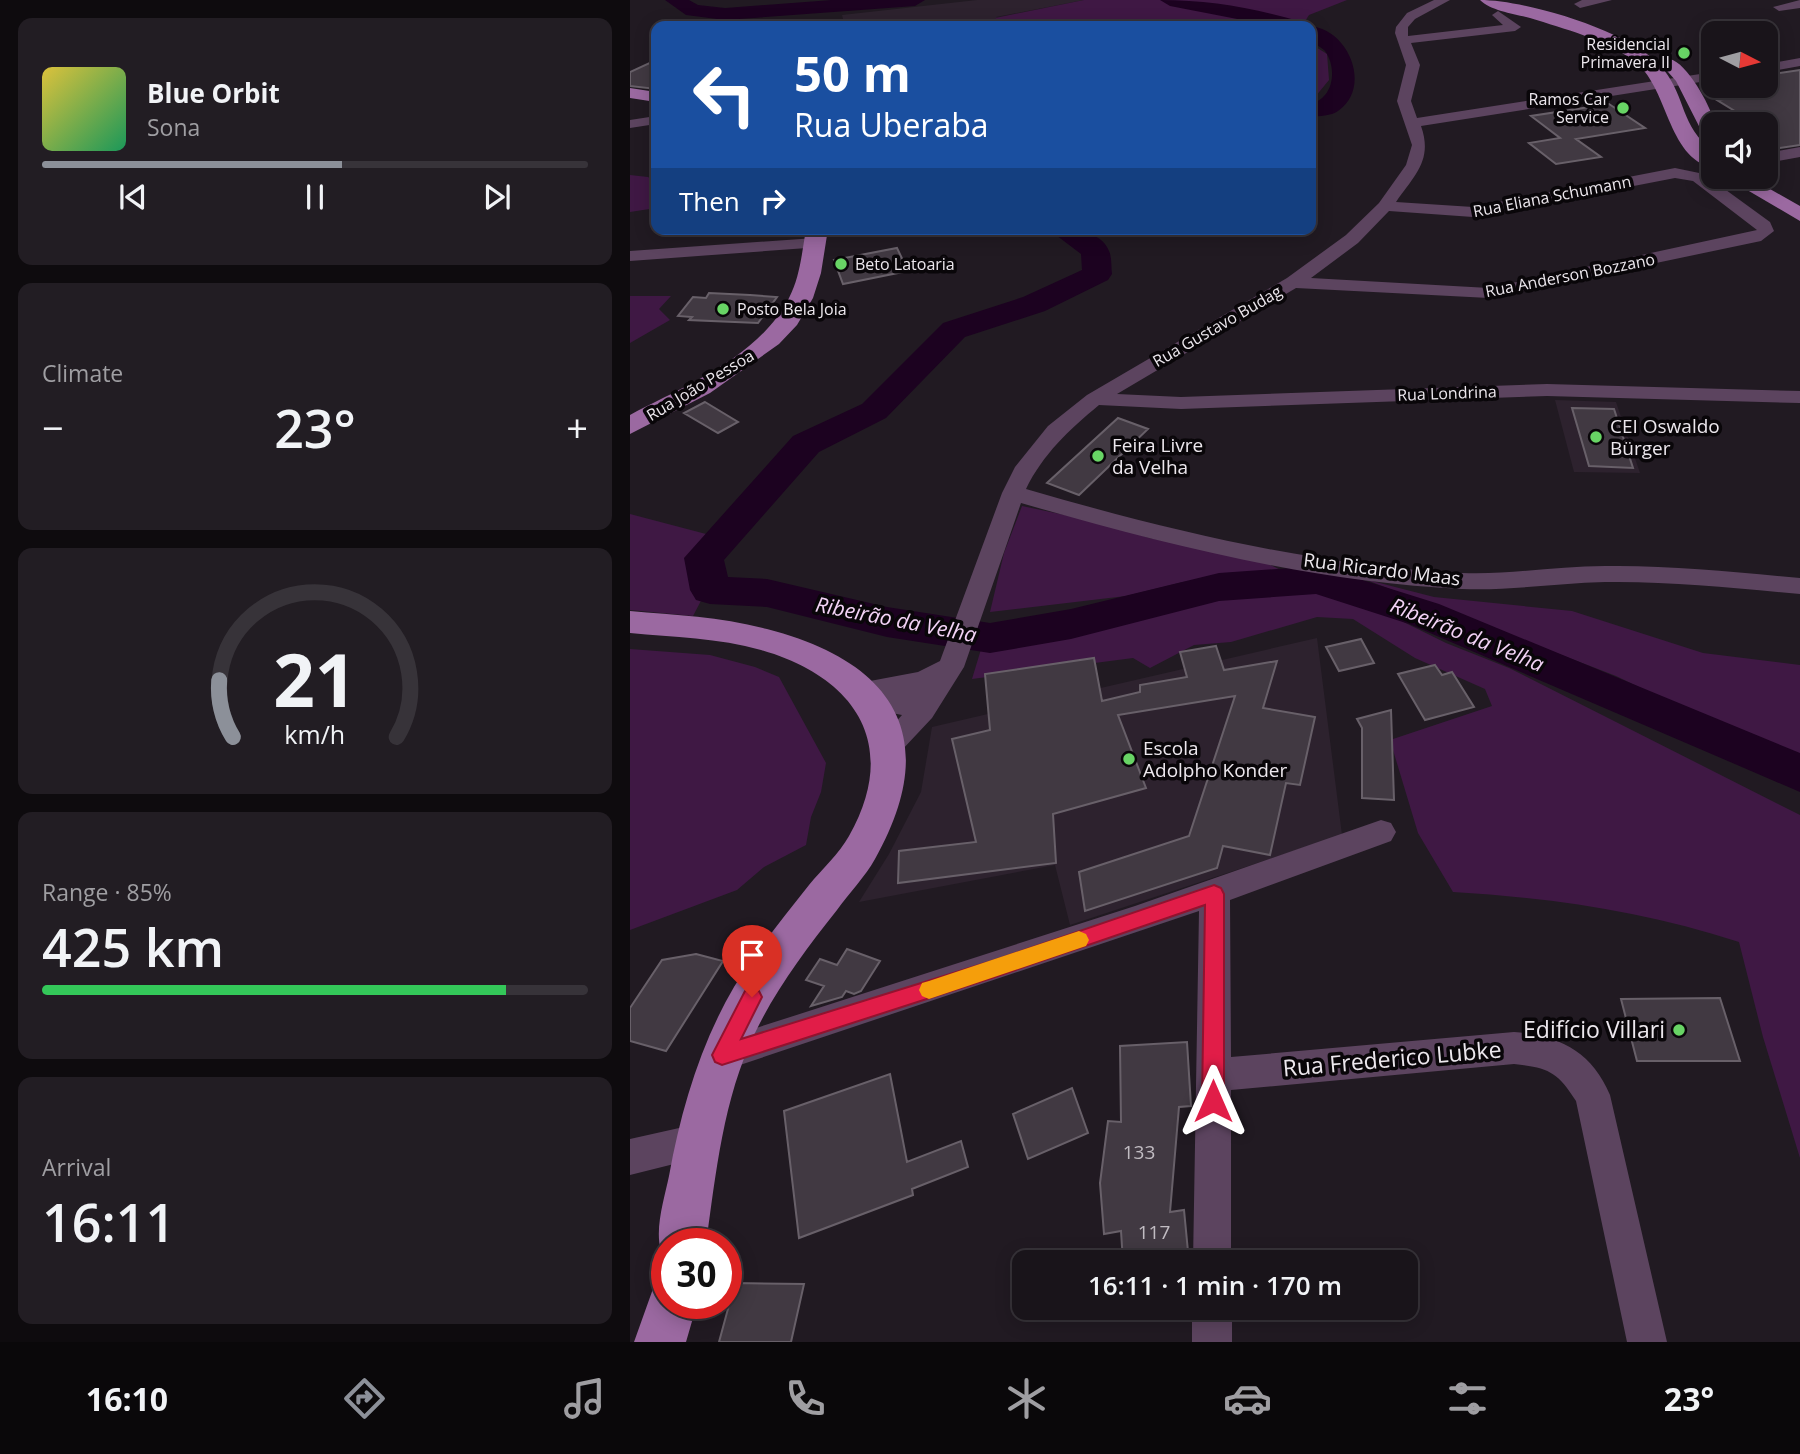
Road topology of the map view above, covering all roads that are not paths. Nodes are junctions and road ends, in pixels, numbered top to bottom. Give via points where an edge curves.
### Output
1 (1440, 0) edge
2 (1517, 0) edge
3 (1606, 0) edge
4 (1580, 4) dead end
5 (1492, 5) edge
6 (1800, 5) edge
7 (1779, 7) dead end
8 (1405, 40) junction
9 (1800, 62) edge
10 (1778, 66) edge
11 (1701, 78) edge
12 (1686, 80) junction
13 (1664, 84) junction
14 (630, 93) edge
15 (651, 96) edge
16 (1701, 117) edge
17 (651, 121) edge
18 (1413, 123) junction
19 (630, 124) edge
20 (1701, 150) edge
21 (1800, 152) edge
22 (1778, 156) edge
23 (1758, 189) edge
24 (1778, 189) edge
25 (1385, 205) junction
26 (1798, 210) edge
27 (816, 236) edge
28 (1761, 236) joint
29 (630, 256) edge
30 (1293, 282) junction
31 (1800, 397) edge
32 (1094, 399) junction
33 (630, 426) edge
34 (1013, 493) junction
35 (1800, 586) edge
36 (630, 622) edge
37 (943, 672) junction
38 (883, 713) junction
39 (1381, 832) dead end
40 (1214, 894) junction
41 (722, 1055) junction
42 (1213, 1075) junction
43 (697, 1142) junction
44 (630, 1157) edge
45 (684, 1228) edge
46 (1212, 1250) edge
47 (667, 1319) edge
48 (660, 1342) edge
49 (1647, 1342) edge

1 - 8 street via 1406,21 1401,33
2 - 12 main road via 1645,47
3 - 4 street
5 - 8 street via 1515,27
5 - 13 main road via 1625,49 1653,69
6 - 7 street
8 - 18 street, Rua Gustavo Budag via 1413,65 1404,101
9 - 10 street
11 - 12 street
12 - 13 street
12 - 16 main road
13 - 18 street
13 - 20 main road via 1686,136
14 - 15 main road
17 - 19 street
18 - 25 street, Rua Gustavo Budag via 1420,145 1417,158
21 - 22 street
23 - 26 main road
24 - 26 main road
25 - 28 street, Rua Eliana Schumann via 1473,212 1675,173 1698,177 1764,226
25 - 30 street, Rua Gustavo Budag via 1352,239
27 - 29 street
27 - 33 main road, Rua João Pessoa via 800,300 767,342
28 - 30 street, Rua Anderson Bozzano via 1489,293
30 - 32 street, Rua Gustavo Budag
31 - 32 street, Rua Londrina via 1548,390 1181,403
32 - 34 street, Rua Gustavo Budag via 1055,430
34 - 35 street, Rua Ricardo Maas via 1162,532 1332,566 1448,581 1604,573
34 - 37 street, Rua Gustavo Budag via 977,603
36 - 38 main road via 768,641 816,659
37 - 38 street
37 - 38 street
37 - 38 street, Rua Gustavo Budag via 922,711
38 - 41 main road via 886,794 862,850 764,977
39 - 40 street
40 - 41 street
40 - 42 street
41 - 43 main road
42 - 46 street
42 - 49 street, Rua Frederico Lubke via 1514,1048 1549,1051 1574,1066 1592,1095
43 - 44 street
43 - 45 main road
47 - 48 main road

